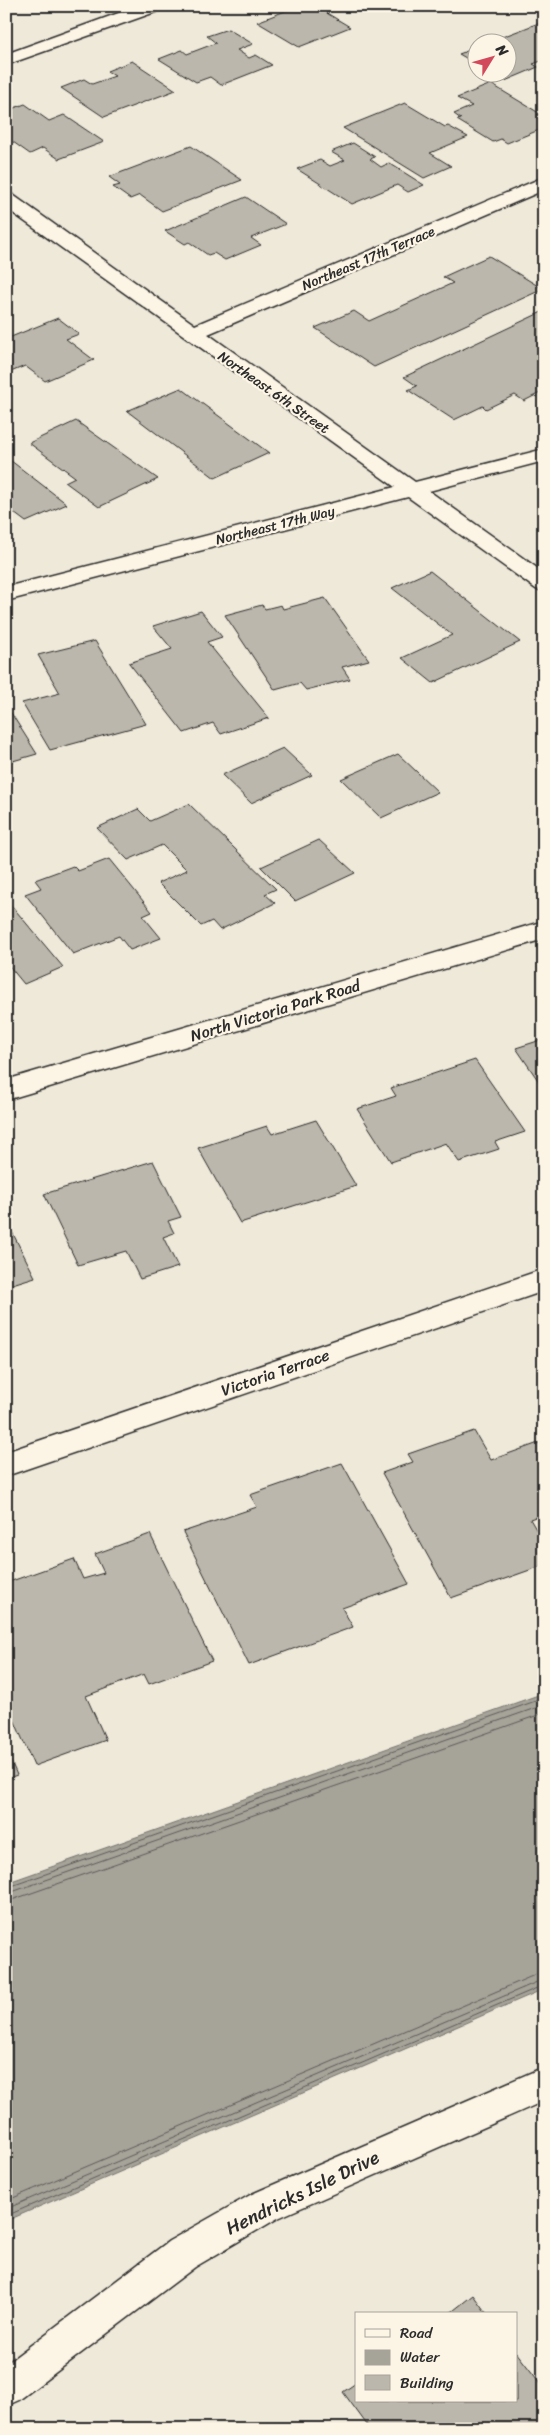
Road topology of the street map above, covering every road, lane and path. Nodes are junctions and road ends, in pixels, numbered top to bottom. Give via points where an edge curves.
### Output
1 (155, 6) edge
2 (6, 60) edge
3 (544, 183) edge
4 (6, 199) edge
5 (192, 334) junction
6 (544, 455) edge
7 (411, 490) junction
8 (544, 584) edge
9 (6, 594) edge
10 (544, 930) edge
11 (6, 1090) edge
12 (544, 1280) edge
13 (6, 1464) edge
14 (544, 2084) edge
15 (6, 2387) edge

1 - 2 street
3 - 5 street, Northeast 17th Terrace
4 - 5 street, Northeast 6th Street
5 - 7 street, Northeast 6th Street
6 - 7 street, Northeast 17th Way
7 - 8 street, Northeast 6th Street
7 - 9 street, Northeast 17th Way
10 - 11 street, North Victoria Park Road
12 - 13 street, Victoria Terrace
14 - 15 street, Hendricks Isle Drive via 265,2206 182,2254

